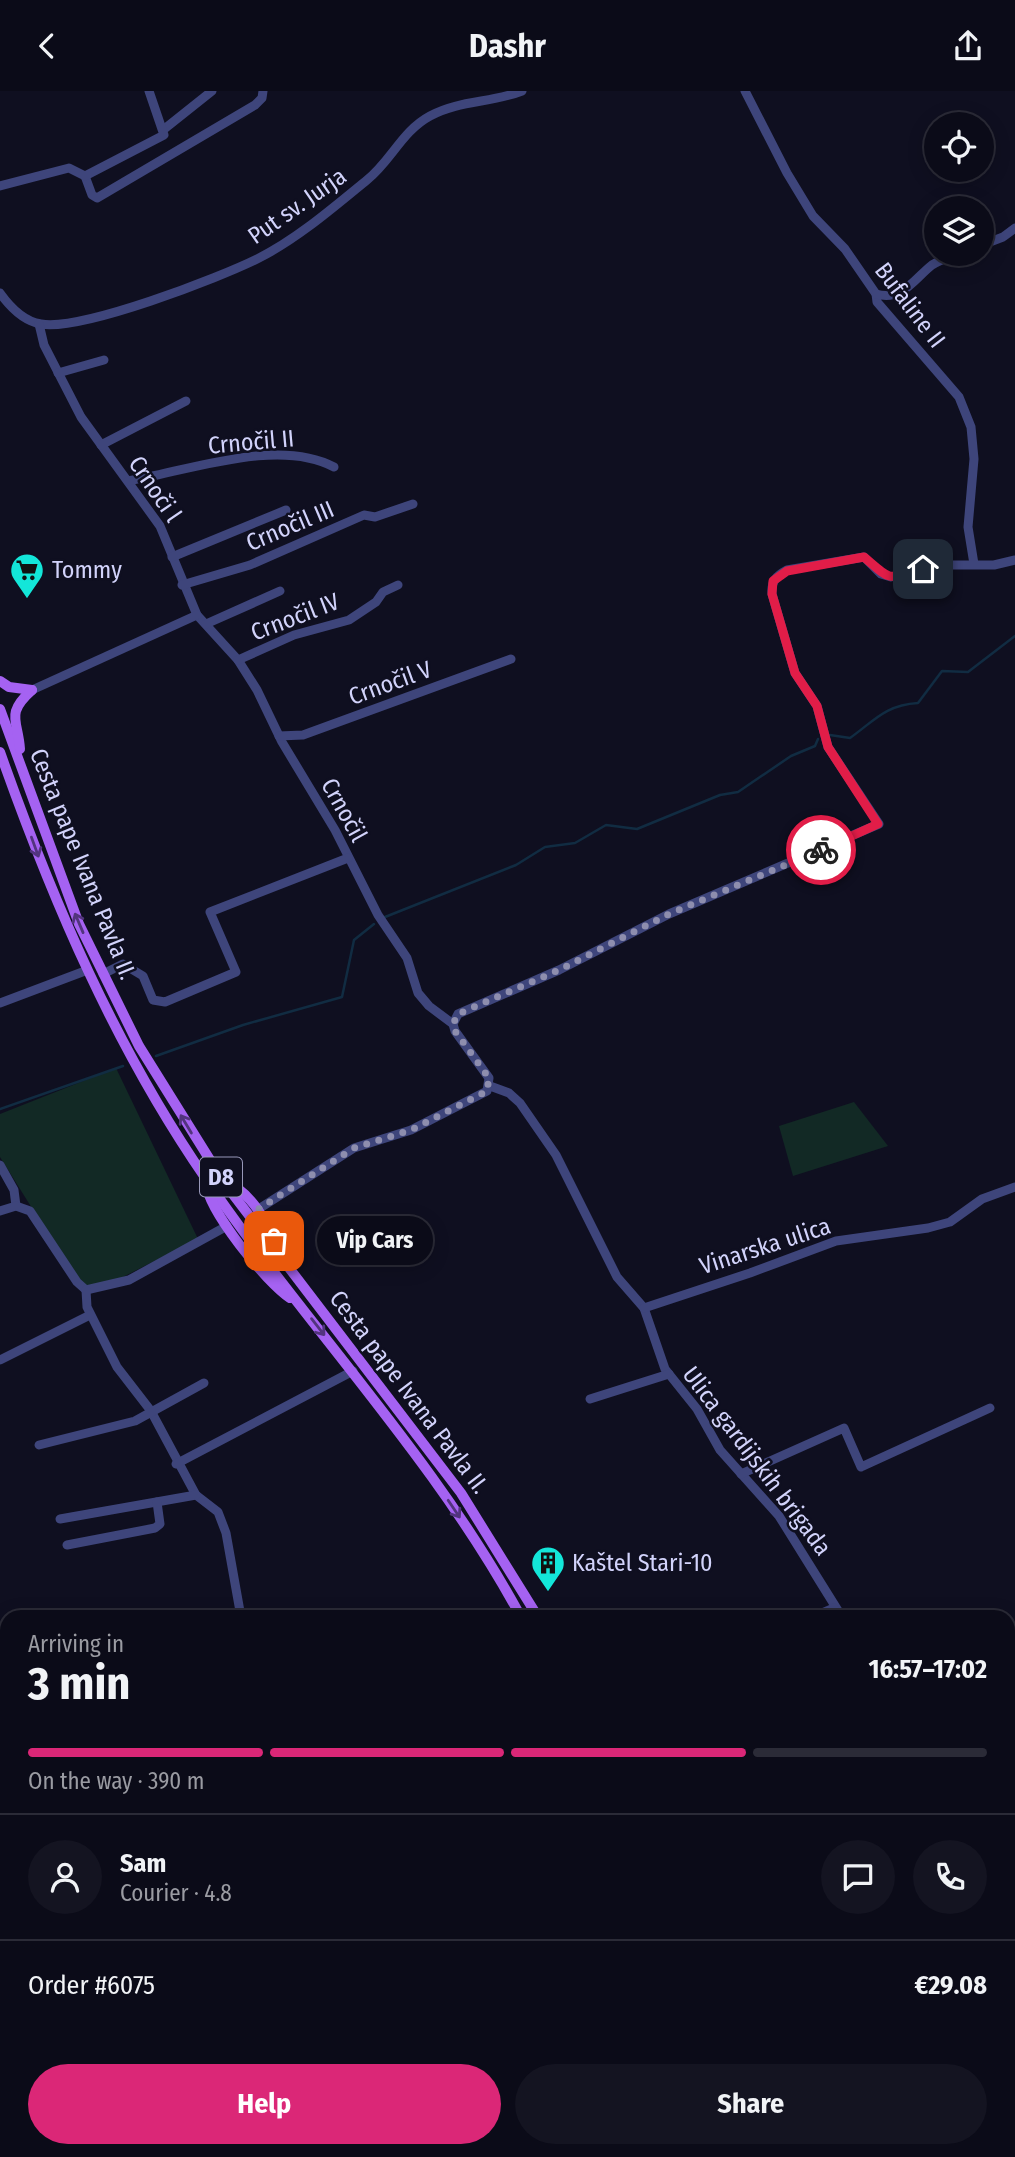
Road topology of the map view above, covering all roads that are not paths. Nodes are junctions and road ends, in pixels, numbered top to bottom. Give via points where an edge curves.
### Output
1 (149, 91) edge
2 (212, 91) edge
3 (263, 91) edge
4 (522, 91) edge
5 (746, 91) edge
6 (163, 130) junction
7 (85, 176) junction
8 (0, 186) edge
9 (1015, 228) edge
10 (994, 240) edge
11 (931, 266) edge
12 (0, 293) edge
13 (876, 294) junction
14 (39, 324) junction
15 (104, 360) dead end
16 (58, 373) junction
17 (186, 401) dead end
18 (101, 445) junction
19 (334, 467) dead end
20 (128, 481) junction
21 (413, 504) dead end
22 (286, 510) dead end
23 (172, 557) junction
24 (1015, 561) edge
25 (974, 563) junction
26 (182, 585) junction
27 (398, 585) dead end
28 (280, 591) dead end
29 (197, 615) junction
30 (206, 624) junction
31 (511, 659) dead end
32 (238, 660) junction
33 (0, 681) edge
34 (32, 690) junction
35 (0, 709) edge
36 (279, 736) junction
37 (0, 751) edge
38 (19, 762) junction
39 (0, 774) edge
40 (11, 783) junction
41 (348, 858) junction
42 (85, 971) junction
43 (103, 974) junction
44 (0, 1003) edge
45 (453, 1024) junction
46 (490, 1086) junction
47 (0, 1165) edge
48 (206, 1180) junction
49 (225, 1184) junction
50 (1015, 1187) edge
51 (16, 1206) junction
52 (257, 1210) junction
53 (0, 1211) edge
54 (227, 1226) junction
55 (275, 1252) junction
56 (86, 1290) junction
57 (298, 1302) junction
58 (644, 1308) junction
59 (90, 1315) junction
60 (0, 1360) edge
61 (353, 1371) junction
62 (669, 1374) junction
63 (204, 1383) dead end
64 (590, 1399) dead end
65 (990, 1408) dead end
66 (151, 1411) junction
67 (39, 1445) dead end
68 (176, 1464) junction
69 (741, 1474) junction
70 (196, 1495) junction
71 (157, 1502) junction
72 (60, 1519) dead end
73 (67, 1545) dead end
74 (834, 1608) joint
75 (240, 1610) edge
76 (517, 1610) edge
77 (534, 1610) edge
78 (829, 1610) edge

1 - 6 street
2 - 6 street
3 - 7 street via 255,105 97,198
4 - 14 street, Put sv. Jurja via 451,106 429,116 404,137 371,177 261,257 93,317
5 - 13 street, Bufaline II via 813,216 845,249
6 - 7 street via 163,135
7 - 8 street via 69,167
9 - 10 street
11 - 13 street via 903,291 886,297
12 - 14 street via 13,310
13 - 25 street, Bufaline II via 877,302 959,397 971,428 974,459 968,527
14 - 16 street, Crnoči l
15 - 16 street
16 - 18 street, Crnoči l via 80,417
17 - 18 street, Crnoči l
18 - 20 street, Crnoči l
19 - 20 street, Crnočil II via 316,457 269,456 211,462
20 - 23 street, Crnoči l via 160,526
21 - 26 street, Crnočil III via 375,517 364,515 250,565
22 - 23 street, Crnoči l
23 - 26 street, Crnoči l
24 - 25 street
25 - 45 street via 936,565 891,577 881,574 864,557 787,571 773,581 772,594 795,673 817,706 828,747 878,824 470,1006
26 - 29 street, Crnoči l
27 - 32 street, Crnočil IV via 349,620 294,635
28 - 30 street, Crnočil IV
29 - 30 street, Crnočil
29 - 34 street
30 - 32 street, Crnočil
31 - 36 street, Crnočil V via 303,735
32 - 36 street, Crnočil
33 - 34 main road via 9,688
34 - 38 main road via 16,710 13,722
35 - 38 main road, Cesta pape Ivana Pavla II. / D8
36 - 41 street, Crnočil
37 - 40 main road, Cesta pape Ivana Pavla II. / D8
43 -> 38 main road, Cesta pape Ivana Pavla II. / D8 via 79,924
39 - 40 main road
40 -> 42 main road, Cesta pape Ivana Pavla II. / D8
41 - 43 street via 210,912 236,972 165,1002 153,1000 142,976 123,964
41 - 45 street, Crnočil via 407,958 418,993
42 - 44 street
42 - 48 main road, Cesta pape Ivana Pavla II. / D8 via 155,1099
49 -> 43 main road, Cesta pape Ivana Pavla II. / D8 via 139,1046
45 - 46 street, Crnočil
46 - 52 street via 482,1095 411,1130 354,1148
46 - 58 street, Ulica gardijskih brigada via 520,1103 556,1155 617,1277
47 - 51 street via 14,1190
48 - 54 main road via 209,1199
48 - 57 main road, Cesta pape Ivana Pavla II. / D8
49 - 52 main road via 239,1189
49 - 55 main road, Cesta pape Ivana Pavla II. / D8
50 - 58 street, Vinarska ulica via 974,1203 950,1222 836,1241
51 - 53 street
51 - 56 street via 30,1211
52 - 55 main road
54 - 56 street via 129,1280
54 - 57 main road via 276,1286
55 - 77 main road, Cesta pape Ivana Pavla II. / D8 via 461,1493
56 - 59 street
57 -> 61 main road, Cesta pape Ivana Pavla II. / D8
58 - 62 street, Ulica gardijskih brigada
59 - 60 street
59 - 66 street via 117,1367
61 - 68 street
61 -> 76 main road, Cesta pape Ivana Pavla II. / D8 via 445,1495
62 - 64 street
62 - 69 street, Ulica gardijskih brigada
63 - 66 street
65 - 69 street via 862,1467 844,1428
66 - 67 street via 135,1422
66 - 68 street
68 - 70 street
69 - 74 street, Ulica gardijskih brigada via 779,1516 821,1579
70 - 71 street
70 - 75 street via 218,1512 226,1533
71 - 72 street
71 - 73 street via 160,1524 155,1528
74 - 78 street

